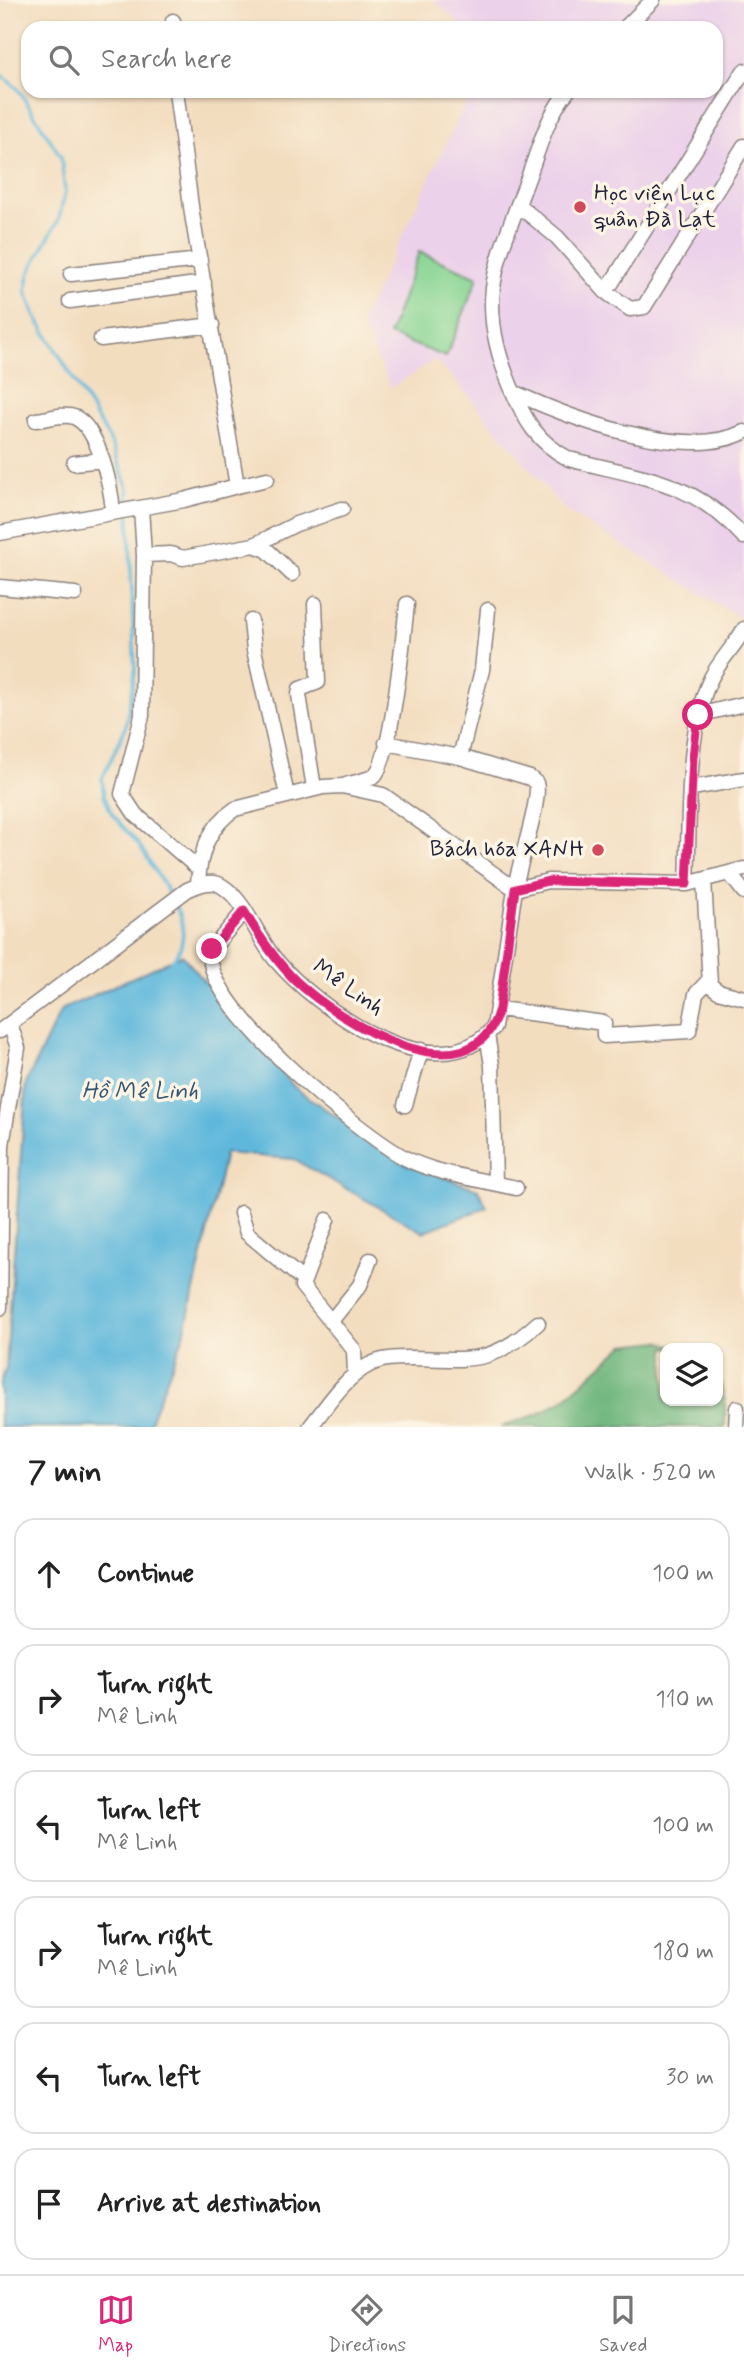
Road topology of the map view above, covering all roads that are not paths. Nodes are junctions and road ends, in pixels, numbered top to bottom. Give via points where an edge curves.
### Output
1 (653, 0) edge
2 (632, 21) edge
3 (744, 71) edge
4 (177, 98) edge
5 (564, 98) edge
6 (744, 146) edge
7 (518, 205) junction
8 (200, 260) junction
9 (72, 274) dead end
10 (204, 283) junction
11 (607, 292) junction
12 (70, 301) dead end
13 (212, 325) junction
14 (101, 339) dead end
15 (513, 392) junction
16 (36, 420) dead end
17 (744, 432) edge
18 (102, 460) junction
19 (74, 463) dead end
20 (267, 479) dead end
21 (237, 486) junction
22 (126, 509) junction
23 (342, 509) dead end
24 (0, 533) edge
25 (744, 537) edge
26 (254, 545) junction
27 (144, 555) junction
28 (292, 574) dead end
29 (0, 587) edge
30 (75, 594) dead end
31 (315, 604) dead end
32 (407, 604) dead end
33 (488, 610) dead end
34 (251, 621) dead end
35 (742, 637) edge
36 (744, 704) edge
37 (698, 715) junction
38 (386, 743) junction
39 (460, 757) junction
40 (744, 779) edge
41 (342, 786) junction
42 (314, 788) junction
43 (692, 789) junction
44 (287, 795) junction
45 (744, 869) edge
46 (729, 873) junction
47 (704, 880) junction
48 (195, 881) junction
49 (687, 884) junction
50 (515, 889) junction
51 (744, 892) edge
52 (244, 911) junction
53 (709, 980) junction
54 (744, 998) edge
55 (499, 1009) junction
56 (5, 1028) edge
57 (487, 1035) junction
58 (421, 1050) junction
59 (405, 1105) dead end
60 (495, 1182) junction
61 (516, 1188) dead end
62 (241, 1213) dead end
63 (327, 1220) dead end
64 (370, 1260) dead end
65 (303, 1280) junction
66 (0, 1307) edge
67 (332, 1320) junction
68 (538, 1323) dead end
69 (355, 1374) junction
70 (737, 1408) dead end
71 (310, 1427) edge
72 (736, 1427) edge

1 - 2 street
3 - 11 street
4 - 8 street
5 - 7 street
6 - 11 street via 644,307 630,309
7 - 11 street via 565,245
7 - 15 street via 490,299 496,349
8 - 9 street
8 - 10 street
10 - 12 street
10 - 13 street
13 - 14 street
13 - 21 street
15 - 17 street via 569,417 638,436 706,440
15 - 25 street via 530,429 555,451 569,459 687,490
16 - 18 street via 75,417
18 - 19 street
18 - 22 street via 110,485
20 - 21 street
21 - 22 street
22 - 24 street
22 - 27 street
23 - 26 street via 296,524
26 - 27 street via 183,558
26 - 28 street
27 - 48 street via 142,716 122,794
29 - 30 street
31 - 42 street via 318,682 300,690 299,695
32 - 38 street
33 - 39 street via 482,670
34 - 44 street
35 - 37 street via 712,675
36 - 37 street
37 - 43 street
38 - 39 street
38 - 41 street via 374,776
39 - 50 street via 530,778 538,790
40 - 43 street
41 - 42 street
41 - 50 street via 394,800
42 - 44 street
43 - 49 street
44 - 48 street via 235,809 219,821
45 - 46 street
46 - 47 street
46 - 51 street
47 - 49 street
47 - 53 street
48 - 52 street, Mê Linh via 220,884
48 - 56 street
49 - 50 street via 548,881
50 - 55 street
52 - 58 street, Mê Linh via 275,958 314,996 370,1034
52 - 60 street via 210,954 231,1006 297,1077 403,1158
53 - 54 street via 718,991
53 - 55 street via 696,994 690,1031 604,1036 604,1024
55 - 57 street
56 - 66 street via 18,1048 2,1145
57 - 58 street, Mê Linh via 467,1048
57 - 60 street
58 - 59 street
60 - 61 street
62 - 65 street via 247,1233
63 - 65 street
64 - 67 street via 360,1285
65 - 67 street via 303,1292
67 - 69 street via 354,1350
68 - 69 street via 494,1355 378,1360
69 - 71 street
70 - 72 street

